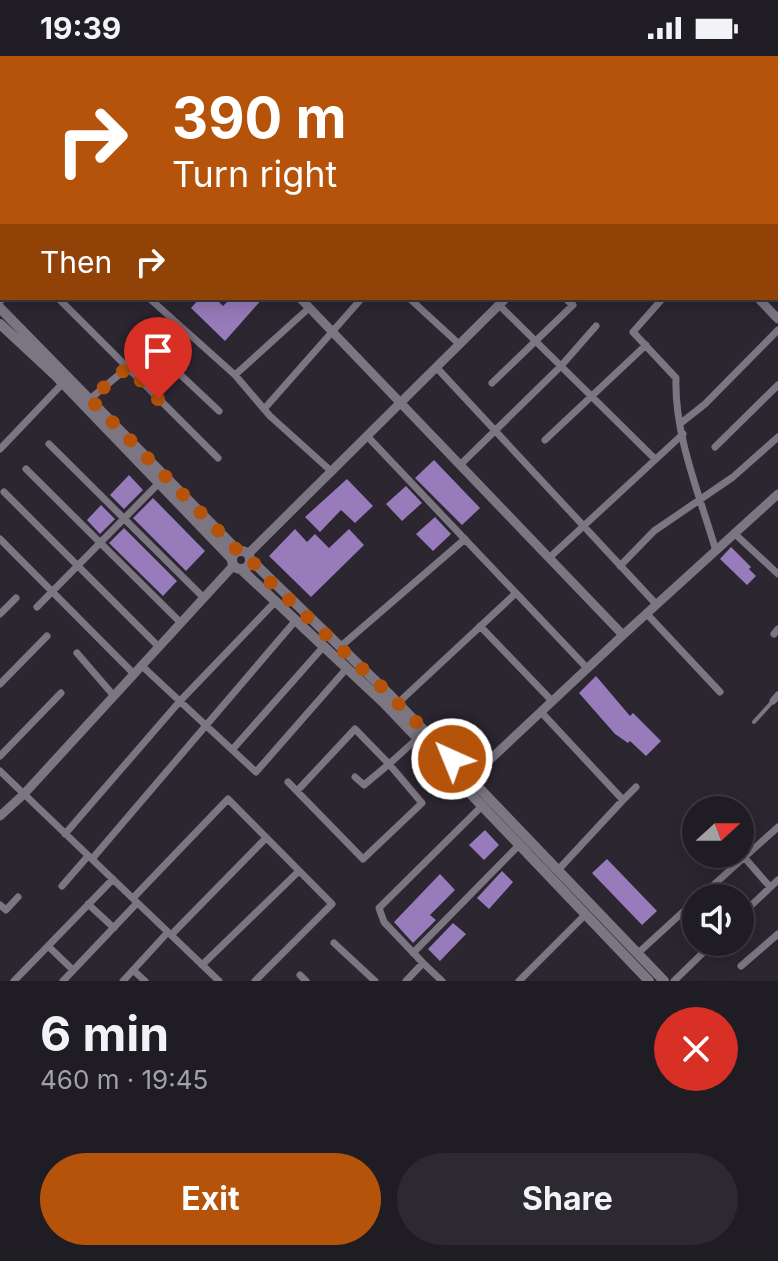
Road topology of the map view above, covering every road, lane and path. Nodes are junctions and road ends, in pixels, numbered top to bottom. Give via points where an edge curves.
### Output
1 (60, 300) edge
2 (151, 300) edge
3 (302, 300) edge
4 (360, 300) edge
5 (411, 300) edge
6 (567, 300) edge
7 (661, 300) edge
8 (760, 300) edge
9 (502, 301) edge
10 (0, 308) edge
11 (309, 308) junction
12 (778, 319) edge
13 (177, 326) junction
14 (596, 326) dead end
15 (2, 329) edge
16 (778, 330) edge
17 (331, 331) junction
18 (537, 342) junction
19 (459, 344) junction
20 (646, 345) junction
21 (151, 347) junction
22 (561, 366) junction
23 (128, 367) junction
24 (436, 367) junction
25 (235, 375) junction
26 (63, 383) junction
27 (492, 383) dead end
28 (778, 385) edge
29 (591, 395) junction
30 (90, 399) junction
31 (400, 403) junction
32 (265, 408) junction
33 (219, 411) dead end
34 (681, 423) junction
35 (496, 432) junction
36 (683, 434) junction
37 (367, 436) junction
38 (778, 437) edge
39 (545, 440) dead end
40 (49, 444) dead end
41 (715, 447) dead end
42 (0, 449) edge
43 (218, 458) dead end
44 (655, 459) junction
45 (460, 465) junction
46 (26, 469) dead end
47 (331, 471) junction
48 (159, 483) junction
49 (4, 492) dead end
50 (778, 494) edge
51 (701, 499) junction
52 (123, 519) junction
53 (583, 525) junction
54 (734, 533) junction
55 (0, 539) edge
56 (465, 539) junction
57 (100, 542) junction
58 (716, 551) junction
59 (549, 558) junction
60 (778, 558) edge
61 (241, 560) junction
62 (77, 566) junction
63 (620, 566) junction
64 (770, 567) junction
65 (778, 574) edge
66 (52, 591) junction
67 (516, 593) junction
68 (16, 598) dead end
69 (204, 598) junction
70 (276, 601) junction
71 (656, 604) junction
72 (37, 607) dead end
73 (646, 613) junction
74 (0, 614) edge
75 (296, 620) junction
76 (181, 623) junction
77 (480, 626) junction
78 (623, 635) junction
79 (47, 636) dead end
80 (324, 646) junction
81 (159, 647) junction
82 (340, 647) junction
83 (77, 653) dead end
84 (347, 668) junction
85 (587, 668) junction
86 (138, 670) junction
87 (0, 684) edge
88 (720, 692) dead end
89 (61, 693) dead end
90 (114, 696) junction
91 (776, 698) edge
92 (180, 701) junction
93 (552, 701) junction
94 (398, 703) junction
95 (541, 712) junction
96 (754, 722) dead end
97 (206, 726) junction
98 (418, 738) junction
99 (232, 750) junction
100 (0, 756) edge
101 (389, 764) junction
102 (0, 771) edge
103 (355, 777) dead end
104 (467, 781) junction
105 (288, 782) dead end
106 (636, 787) dead end
107 (297, 791) junction
108 (24, 794) junction
109 (623, 800) junction
110 (483, 805) junction
111 (0, 816) edge
112 (778, 827) edge
113 (65, 834) junction
114 (266, 838) junction
115 (520, 844) junction
116 (754, 848) edge
117 (90, 857) junction
118 (732, 868) edge
119 (754, 868) edge
120 (558, 870) junction
121 (299, 871) junction
122 (113, 879) junction
123 (778, 880) edge
124 (714, 884) edge
125 (62, 886) dead end
126 (770, 887) junction
127 (18, 897) dead end
128 (135, 900) junction
129 (754, 902) edge
130 (88, 904) junction
131 (2, 910) edge
132 (682, 913) edge
133 (586, 914) junction
134 (114, 928) junction
135 (169, 933) junction
136 (778, 934) edge
137 (334, 943) dead end
138 (48, 946) junction
139 (413, 953) junction
140 (637, 954) junction
141 (700, 956) edge
142 (423, 963) junction
143 (202, 965) junction
144 (741, 966) dead end
145 (73, 970) junction
146 (133, 970) junction
147 (14, 981) edge
148 (63, 981) edge
149 (123, 981) edge
150 (145, 981) edge
151 (219, 981) edge
152 (255, 981) edge
153 (375, 981) edge
154 (406, 981) edge
155 (442, 981) edge
156 (519, 981) edge
157 (649, 981) edge
158 (664, 981) edge
159 (674, 981) edge

1 - 23 street
2 - 13 street
3 - 11 street
4 - 17 street
5 - 19 street
6 - 18 street via 573,305
7 - 20 street via 633,332
8 - 12 street
9 - 18 street
9 - 19 street
10 - 30 main road
11 - 17 street
11 - 25 street
13 - 21 street
13 - 25 street
14 - 22 street
15 - 26 main road
16 - 34 street
17 - 31 street
17 - 32 street
18 - 22 street
18 - 27 street
19 - 24 street
20 - 29 street
20 - 34 street via 676,378
21 - 23 street
21 - 33 street
22 - 29 street
22 - 35 street
23 - 30 street
23 - 43 street
24 - 31 street
24 - 35 street
25 - 32 street
26 - 42 street
26 - 48 main road
28 - 41 street
29 - 39 street
29 - 44 street
30 - 61 main road
31 - 37 street
31 - 45 street
32 - 47 street
34 - 36 street
35 - 45 street
35 - 53 street
36 - 44 street
36 - 51 street
37 - 47 street
37 - 56 street
38 - 51 street
40 - 52 street
44 - 53 street
45 - 59 street
46 - 57 street
47 - 61 street
48 - 52 street
48 - 61 main road
49 - 62 street
50 - 54 street
51 - 58 street
51 - 63 street via 654,531
52 - 57 street
52 - 69 street
53 - 59 street
53 - 63 street
54 - 58 street
54 - 64 street
55 - 66 street
56 - 67 street
56 - 82 street
57 - 62 street
57 - 76 street
58 - 71 street
59 - 78 street
60 - 64 street
61 - 69 street
61 - 70 main road
61 - 82 main road
62 - 66 street
62 - 81 street
63 - 71 street
64 - 65 street
66 - 72 street
66 - 86 street
67 - 77 street
67 - 85 street
68 - 74 street
69 - 76 street
70 - 75 main road
70 - 92 street
71 - 73 street
73 - 78 street
73 - 88 street
75 - 80 main road
75 - 97 street
76 - 81 street
77 - 93 street
77 - 94 street
78 - 85 street
79 - 87 street
80 - 84 main road
80 - 99 street
81 - 86 street
82 - 94 main road
83 - 90 street
84 - 98 main road
84 - 99 street via 256,772
85 - 93 street
86 - 90 street
86 - 92 street
89 - 100 street
90 - 108 street
91 - 96 lane
92 - 97 street
92 - 113 street
93 - 95 street
94 - 104 main road
95 - 104 street
95 - 109 street
97 - 99 street
97 - 117 street
98 - 101 street
98 - 104 main road
101 - 103 street via 364,785
101 - 107 street via 355,729
101 - 107 street via 422,803 363,859
102 - 108 street
104 - 110 main road
104 - 120 main road
105 - 107 street
106 - 109 street
108 - 111 street
108 - 113 street
109 - 120 street
110 - 115 main road
110 - 139 street via 379,908 384,922
112 - 116 street
113 - 117 street
114 - 121 street
114 - 128 street via 228,799
114 - 135 street
115 - 133 main road
115 - 139 street
117 - 122 street
117 - 125 street
118 - 124 street
119 - 126 street
120 - 140 main road
121 - 143 street
121 - 152 street via 332,904
122 - 128 street
122 - 130 street
123 - 126 street
126 - 129 street
127 - 131 street
128 - 134 street
128 - 135 street
130 - 134 street
130 - 138 street
132 - 140 street
133 - 156 street
133 - 157 main road
134 - 145 street
135 - 143 street
135 - 146 street
136 - 144 street
137 - 153 street
138 - 145 street
138 - 147 street
139 - 142 street
140 - 158 main road
141 - 159 street
142 - 154 street
142 - 155 street
143 - 151 street
145 - 148 street
146 - 149 street
146 - 150 street

